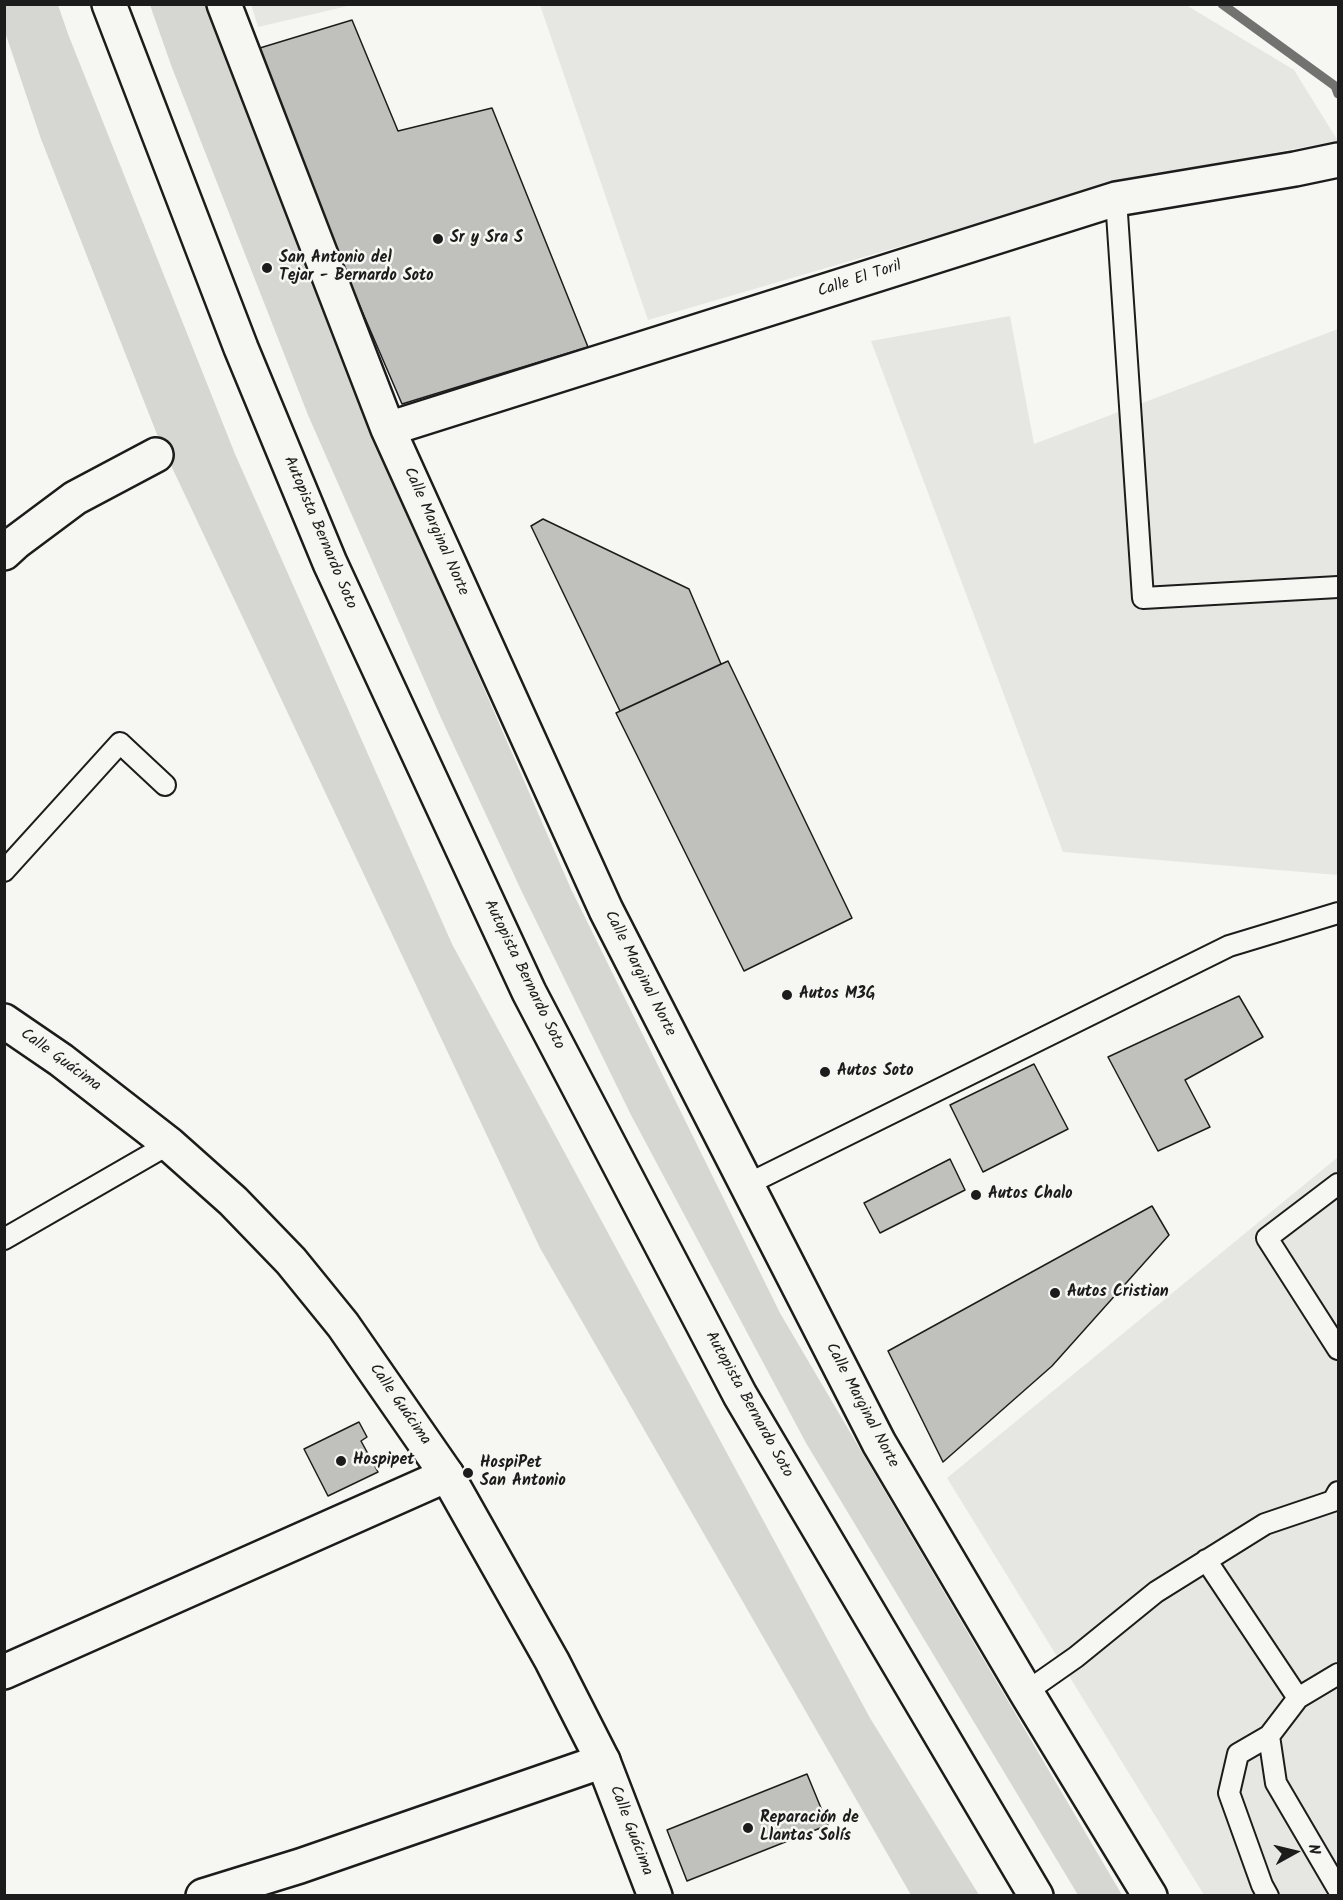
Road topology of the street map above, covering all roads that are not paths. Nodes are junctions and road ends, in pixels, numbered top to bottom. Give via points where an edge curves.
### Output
1 (110, 4) edge
2 (224, 4) edge
3 (1338, 160) edge
4 (1116, 199) junction
5 (388, 429) junction
6 (156, 455) dead end
7 (4, 553) edge
8 (1338, 587) edge
9 (165, 785) dead end
10 (4, 871) edge
11 (1338, 913) edge
12 (4, 1021) edge
13 (168, 1144) junction
14 (1338, 1184) edge
15 (746, 1185) junction
16 (4, 1239) edge
17 (1338, 1349) edge
18 (447, 1475) junction
19 (1338, 1492) edge
20 (1206, 1560) junction
21 (4, 1672) edge
22 (1338, 1674) edge
23 (1026, 1692) junction
24 (1298, 1698) junction
25 (1269, 1736) junction
26 (603, 1761) junction
27 (1338, 1889) edge
28 (203, 1896) edge
29 (655, 1896) edge
30 (1036, 1896) edge
31 (1150, 1896) edge
32 (1268, 1896) edge

1 - 30 main road, Autopista Bernardo Soto via 241,348 330,562 529,992 740,1395
2 - 5 main road, Calle Marginal Norte
3 - 4 main road, Calle El Toril
4 - 5 main road, Calle El Toril
4 - 8 lane via 1143,598
5 - 15 main road, Calle Marginal Norte via 606,910
6 - 7 main road via 75,498
9 - 10 lane via 120,743
11 - 15 lane via 1229,946
12 - 13 main road, Calle Guácima
13 - 16 lane
13 - 18 main road, Calle Guácima via 233,1201 291,1261 343,1325
14 - 17 lane via 1268,1238
15 - 23 main road, Calle Marginal Norte via 879,1443
18 - 21 main road
18 - 26 main road, Calle Guácima via 552,1661
19 - 20 lane via 1333,1501 1265,1524
20 - 23 lane via 1156,1592
20 - 24 lane
22 - 24 lane
23 - 31 main road, Calle Marginal Norte
24 - 25 lane
25 - 27 lane via 1276,1783
25 - 32 lane via 1238,1754 1229,1793
26 - 28 main road
26 - 29 main road, Calle Guácima

